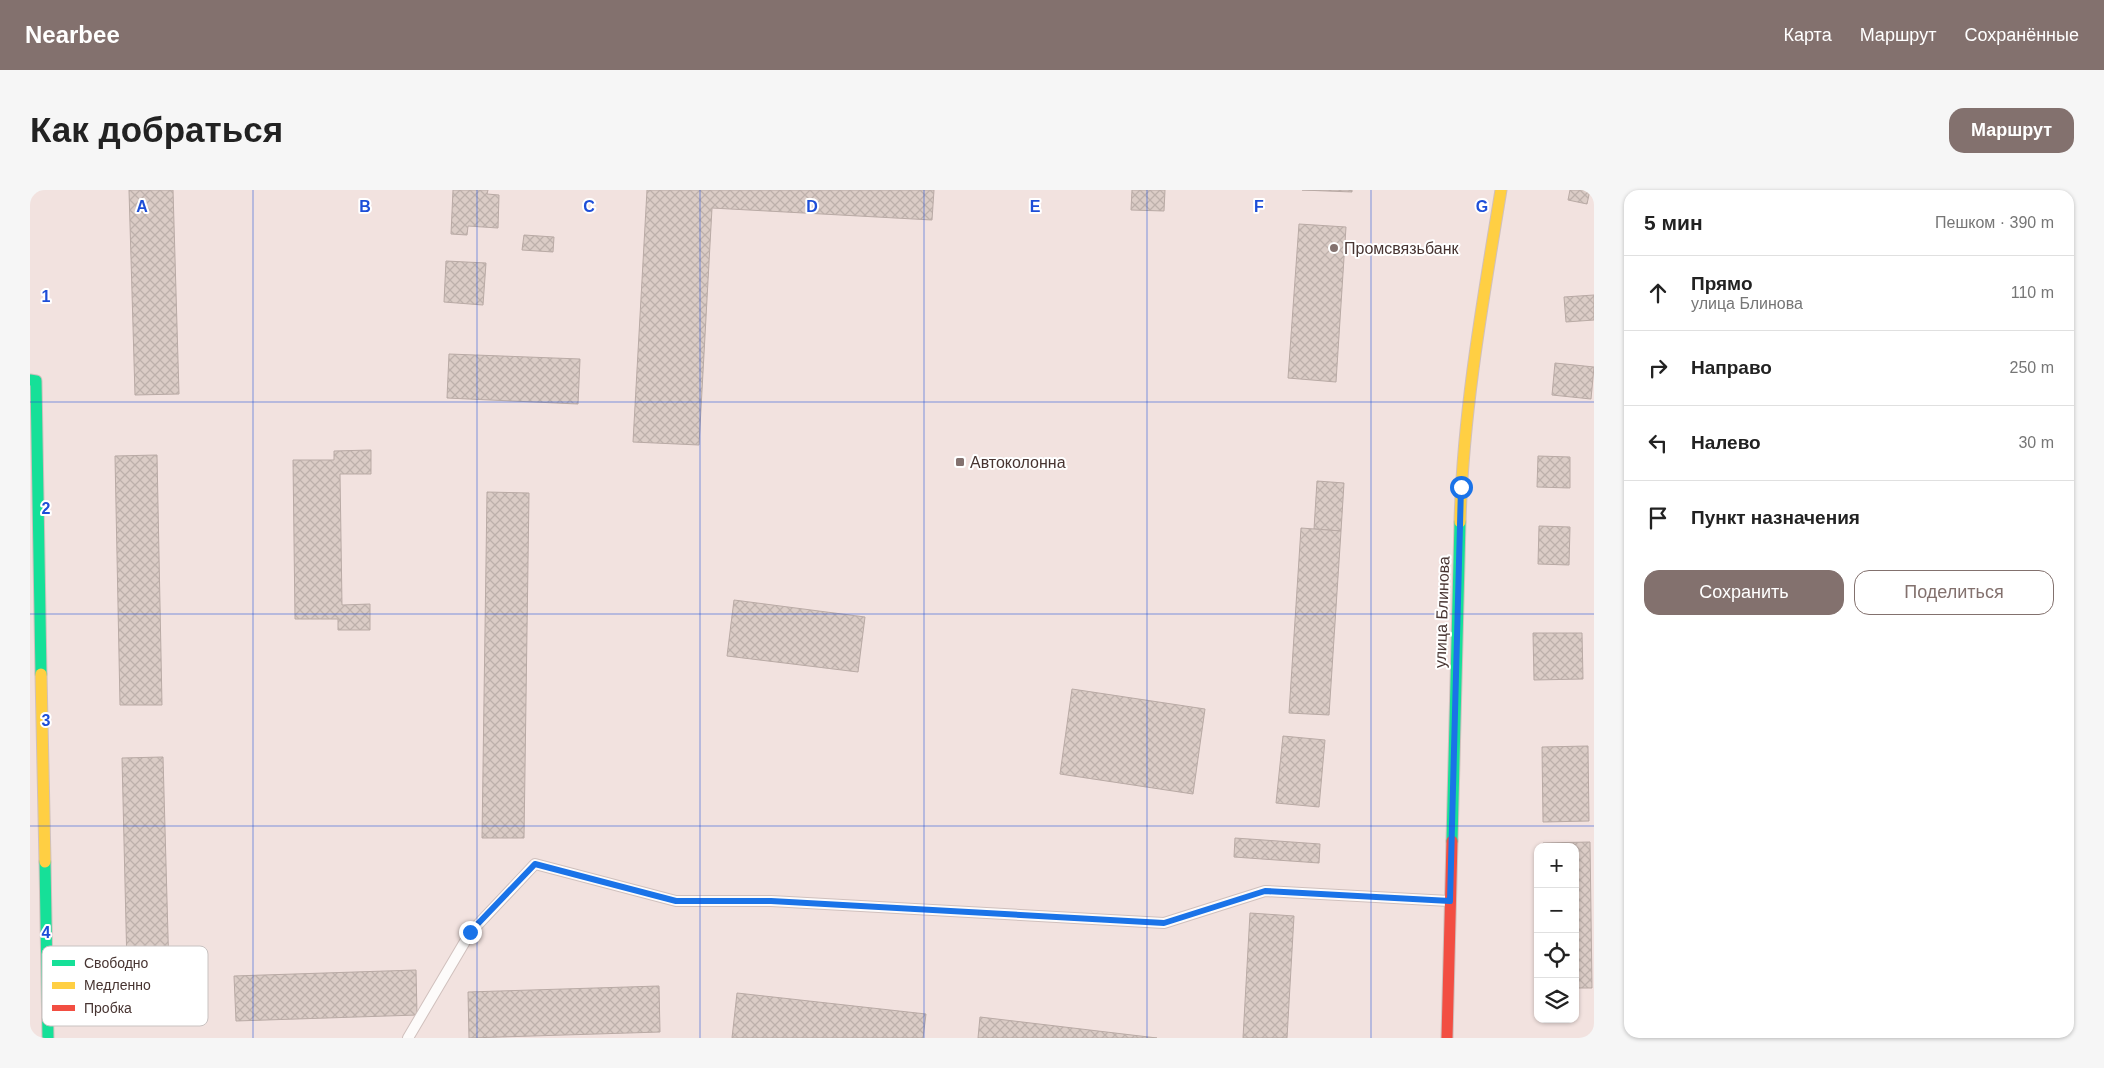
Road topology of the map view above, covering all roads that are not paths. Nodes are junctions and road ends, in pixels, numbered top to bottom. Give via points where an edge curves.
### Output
1 (1501, 190) edge
2 (30, 380) edge
3 (1450, 901) junction
4 (46, 946) edge
5 (408, 1038) edge
6 (1447, 1038) edge

1 - 3 main road, улица Блинова via 1479,324 1461,487
2 - 4 main road via 36,381
3 - 5 lane via 1265,891 1164,923 771,901 676,901 535,864 470,932
3 - 6 main road, улица Блинова

